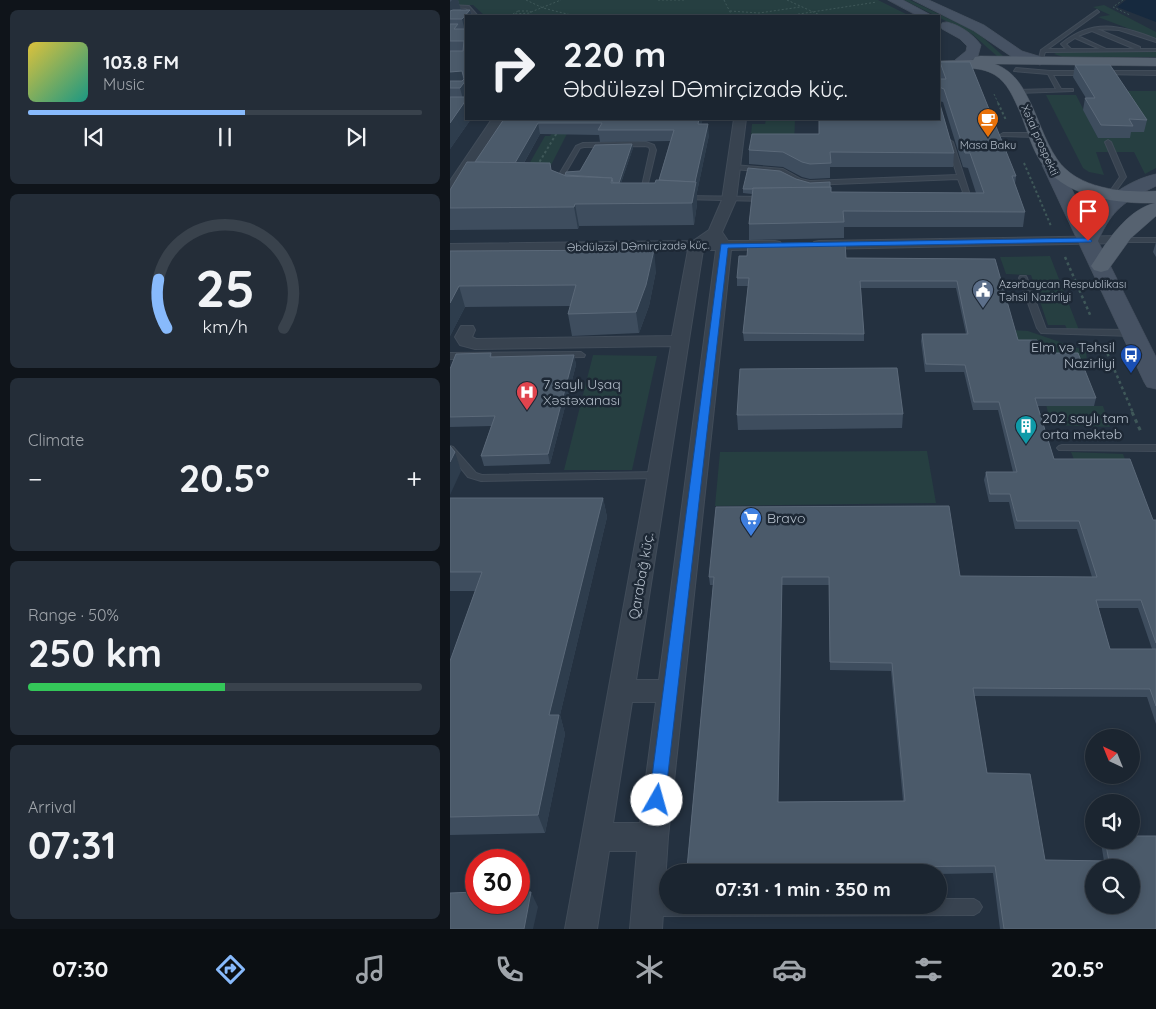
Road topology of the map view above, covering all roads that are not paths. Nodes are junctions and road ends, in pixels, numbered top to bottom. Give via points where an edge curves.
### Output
1 (920, 0) edge
2 (888, 1) edge
3 (450, 6) edge
4 (469, 9) junction
5 (1096, 11) dead end
6 (463, 14) edge
7 (475, 15) edge
8 (924, 15) edge
9 (940, 22) edge
10 (1094, 30) junction
11 (1074, 36) junction
12 (1156, 42) edge
13 (1144, 50) junction
14 (1156, 50) edge
15 (1070, 51) junction
16 (1107, 51) junction
17 (1042, 56) junction
18 (940, 60) edge
19 (962, 60) junction
20 (1156, 62) edge
21 (940, 65) edge
22 (1016, 70) junction
23 (1050, 73) junction
24 (1156, 73) edge
25 (1017, 89) junction
26 (1059, 90) junction
27 (1071, 90) dead end
28 (497, 120) edge
29 (740, 120) edge
30 (947, 132) edge
31 (1003, 135) dead end
32 (1038, 135) junction
33 (1108, 142) edge
34 (1051, 165) junction
35 (733, 167) junction
36 (961, 177) junction
37 (560, 178) junction
38 (1156, 179) edge
39 (529, 180) edge
40 (558, 188) edge
41 (450, 190) edge
42 (634, 195) edge
43 (1117, 195) junction
44 (643, 196) junction
45 (653, 196) edge
46 (672, 197) edge
47 (944, 197) edge
48 (1156, 197) edge
49 (768, 199) edge
50 (729, 200) junction
51 (1156, 208) edge
52 (719, 239) junction
53 (1119, 240) junction
54 (1156, 240) edge
55 (1088, 241) junction
56 (696, 246) junction
57 (450, 248) edge
58 (1101, 266) junction
59 (1024, 278) dead end
60 (466, 330) dead end
61 (1132, 332) junction
62 (680, 340) junction
63 (581, 355) dead end
64 (450, 356) edge
65 (1153, 369) edge
66 (1062, 448) dead end
67 (1152, 448) edge
68 (450, 449) edge
69 (658, 475) junction
70 (621, 691) junction
71 (671, 691) junction
72 (597, 837) junction
73 (653, 837) junction
74 (974, 907) dead end
75 (647, 918) edge
76 (580, 929) edge

1 - 17 street via 979,28 1017,54
2 - 8 street
3 - 4 lane
4 - 6 lane
4 - 7 lane
5 - 17 lane
9 - 19 street via 973,42 975,49
10 - 11 lane
10 - 12 lane via 1119,27
10 - 13 lane
11 - 15 lane via 1063,44
11 - 16 lane
13 - 14 lane
13 - 16 lane
15 - 16 lane
15 - 17 lane
17 - 19 main road
17 - 20 main road
17 - 22 main road
18 - 19 main road
21 - 25 main road via 991,68
22 - 23 lane
22 - 25 main road
23 - 24 lane
23 - 26 lane
25 - 26 lane
25 - 32 main road, Xətai prospekti
26 - 27 lane
28 - 41 street via 462,180
29 - 35 street
30 - 36 lane
31 - 32 lane
32 - 34 main road, Xətai prospekti
33 - 43 lane via 1123,178
34 - 43 main road via 1075,182
34 - 55 street, Xətai prospekti
35 - 36 lane via 783,171 799,181 810,183
35 - 50 street
36 - 47 lane via 966,192 963,196
37 - 39 lane
37 - 40 lane
37 - 44 lane via 583,144 646,144 653,150
38 - 43 street
42 - 44 lane
43 - 48 main road
43 - 55 street via 1097,220
44 - 45 lane
46 - 50 lane
49 - 50 lane
50 - 52 street
51 - 53 main road via 1138,219
52 - 55 street, Əbdüləzəl DƏmirçizadə küç. via 795,245
52 - 56 street, Əbdüləzəl DƏmirçizadə küç.
52 - 71 street
53 - 54 lane, Əbdüləzəl DƏmirçizadə küç.
53 - 55 street, Əbdüləzəl DƏmirçizadə küç.
53 - 58 main road
55 - 58 street, Xətai prospekti
56 - 57 street, Əbdüləzəl DƏmirçizadə küç.
56 - 62 street, Qarabağ küç.
58 - 61 street, Xətai prospekti
59 - 61 lane via 1044,331
60 - 62 street via 463,337 475,344
61 - 65 street, Xətai prospekti
62 - 69 street, Qarabağ küç.
63 - 64 lane
66 - 67 lane
68 - 69 lane via 472,475 480,478
69 - 70 street, Qarabağ küç.
70 - 71 street
70 - 72 street, Qarabağ küç.
71 - 73 street
72 - 73 street
72 - 76 street, Qarabağ küç.
73 - 75 street
74 - 75 lane

